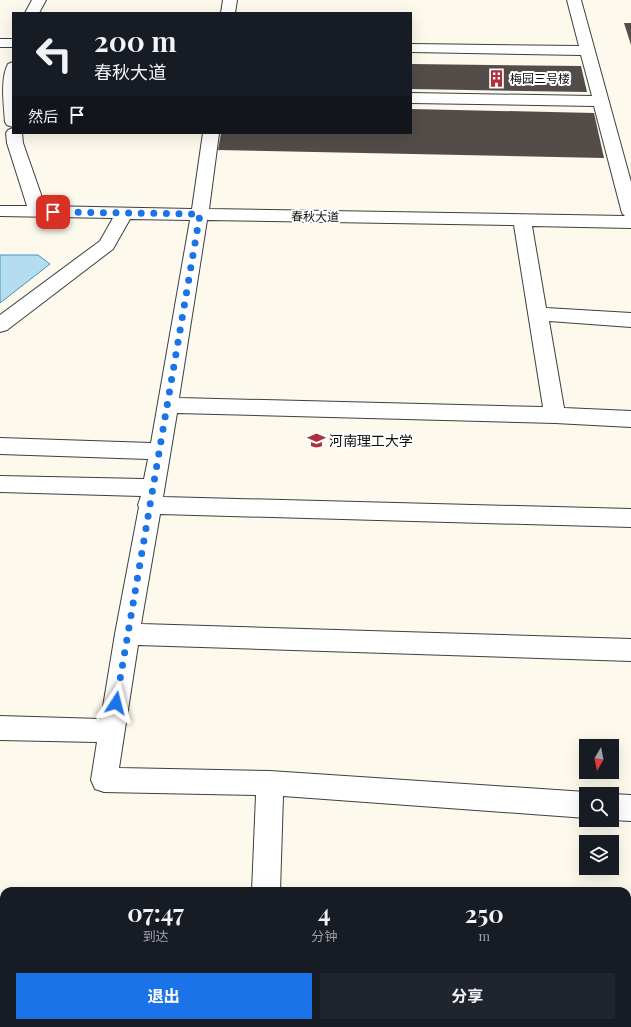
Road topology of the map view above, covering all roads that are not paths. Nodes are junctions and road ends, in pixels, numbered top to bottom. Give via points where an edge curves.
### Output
1 (39, 0) edge
2 (230, 0) edge
3 (574, 0) edge
4 (33, 12) edge
5 (228, 12) edge
6 (0, 43) edge
7 (12, 43) edge
8 (412, 48) edge
9 (588, 51) junction
10 (12, 72) edge
11 (412, 98) edge
12 (601, 101) junction
13 (12, 109) edge
14 (14, 134) edge
15 (211, 134) edge
16 (0, 211) edge
17 (38, 212) junction
18 (125, 213) junction
19 (631, 213) edge
20 (200, 214) junction
21 (522, 220) junction
22 (631, 222) edge
23 (538, 314) junction
24 (631, 320) edge
25 (0, 325) edge
26 (167, 405) junction
27 (555, 415) junction
28 (631, 419) edge
29 (0, 446) edge
30 (159, 451) junction
31 (0, 484) edge
32 (151, 496) junction
33 (631, 518) edge
34 (127, 634) junction
35 (631, 650) edge
36 (0, 728) edge
37 (111, 731) junction
38 (270, 783) junction
39 (579, 805) edge
40 (619, 807) edge
41 (631, 808) edge
42 (266, 887) edge

1 - 4 street
2 - 5 street
3 - 9 street
6 - 7 street
8 - 9 street
9 - 12 street
10 - 13 street
11 - 12 street
12 - 19 street
14 - 17 street
15 - 20 street
16 - 17 street, 春秋大道
17 - 18 street, 春秋大道
18 - 20 street, 春秋大道
18 - 25 street via 107,245
20 - 21 street, 春秋大道
20 - 26 street
21 - 22 street, 春秋大道
21 - 23 street
23 - 24 street
23 - 27 street
26 - 27 street
26 - 30 street
27 - 28 street
29 - 30 street
30 - 32 street
31 - 32 street
32 - 33 street
32 - 34 street
34 - 35 street
34 - 37 street
36 - 37 street
37 - 38 street via 104,780
38 - 39 street
38 - 42 street
40 - 41 street

